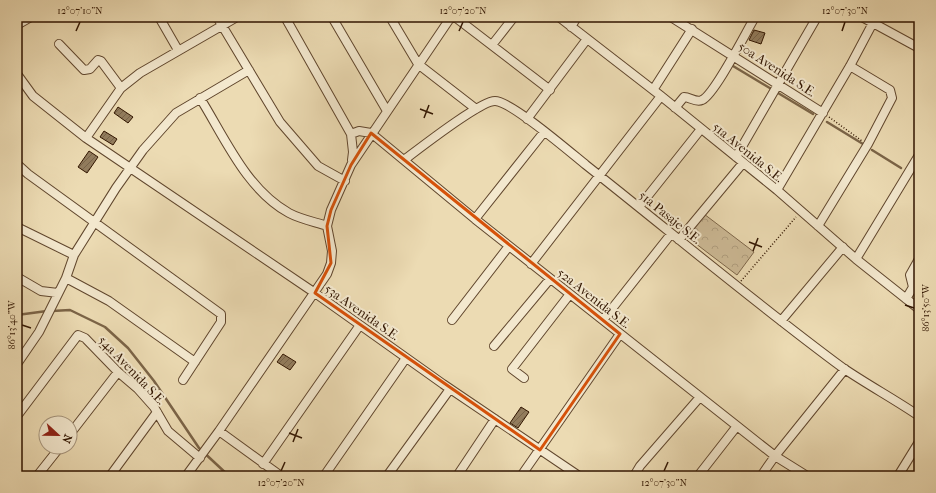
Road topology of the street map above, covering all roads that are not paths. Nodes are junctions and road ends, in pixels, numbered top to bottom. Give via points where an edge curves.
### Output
1 (31, 17) edge
2 (159, 17) edge
3 (218, 17) edge
4 (236, 17) edge
5 (285, 17) edge
6 (332, 17) edge
7 (390, 17) edge
8 (451, 17) edge
9 (514, 17) edge
10 (559, 17) edge
11 (577, 17) edge
12 (671, 17) edge
13 (755, 17) edge
14 (817, 17) edge
15 (862, 17) edge
16 (874, 20) edge
17 (17, 25) edge
18 (223, 26) junction
19 (571, 27) junction
20 (692, 29) junction
21 (587, 39) junction
22 (59, 44) dead end
23 (492, 45) junction
24 (919, 48) edge
25 (178, 50) junction
26 (733, 56) junction
27 (418, 64) junction
28 (850, 66) junction
29 (249, 70) junction
30 (17, 74) edge
31 (121, 88) junction
32 (776, 89) junction
33 (550, 90) junction
34 (653, 90) junction
35 (661, 96) junction
36 (200, 98) junction
37 (675, 108) junction
38 (476, 109) junction
39 (387, 111) junction
40 (823, 113) junction
41 (527, 119) junction
42 (701, 129) junction
43 (544, 132) junction
44 (371, 133) junction
45 (351, 134) junction
46 (86, 138) junction
47 (919, 155) edge
48 (404, 160) junction
49 (740, 160) junction
50 (17, 164) edge
51 (351, 165) junction
52 (130, 168) junction
53 (599, 175) junction
54 (345, 181) junction
55 (777, 190) junction
56 (639, 207) junction
57 (475, 219) junction
58 (95, 222) junction
59 (327, 226) junction
60 (818, 226) junction
61 (17, 227) edge
62 (671, 234) junction
63 (679, 240) junction
64 (509, 246) junction
65 (843, 247) junction
66 (74, 255) junction
67 (919, 258) edge
68 (856, 259) junction
69 (532, 264) junction
70 (17, 277) edge
71 (66, 278) junction
72 (550, 279) junction
73 (315, 293) junction
74 (570, 294) junction
75 (57, 295) junction
76 (906, 299) junction
77 (919, 309) edge
78 (452, 320) dead end
79 (602, 320) junction
80 (781, 321) junction
81 (360, 325) junction
82 (620, 334) junction
83 (494, 346) dead end
84 (406, 358) junction
85 (194, 362) junction
86 (17, 364) edge
87 (845, 369) junction
88 (118, 372) junction
89 (524, 378) dead end
90 (183, 380) dead end
91 (450, 388) junction
92 (700, 397) junction
93 (157, 412) junction
94 (17, 416) edge
95 (919, 416) edge
96 (495, 419) junction
97 (78, 424) edge
98 (736, 426) junction
99 (219, 431) junction
100 (919, 442) edge
101 (540, 450) junction
102 (202, 454) junction
103 (54, 455) edge
104 (775, 456) junction
105 (263, 464) junction
106 (37, 476) edge
107 (110, 476) edge
108 (186, 476) edge
109 (280, 476) edge
110 (324, 476) edge
111 (387, 476) edge
112 (457, 476) edge
113 (522, 476) edge
114 (579, 476) edge
115 (634, 476) edge
116 (698, 476) edge
117 (761, 476) edge
118 (807, 476) edge
119 (898, 476) edge

1 - 17 street
2 - 25 street
3 - 18 street
4 - 18 street
5 - 45 street
6 - 39 street
7 - 27 street
8 - 23 street
8 - 27 street
9 - 23 street
10 - 19 street, 51a Avenida S.E.
11 - 19 street
12 - 20 street, 50a Avenida S.E.
13 - 26 street
14 - 32 street
15 - 16 street
16 - 24 street
16 - 28 street
18 - 25 street
18 - 29 street
19 - 21 street, 51a Avenida S.E.
20 - 26 street, 50a Avenida S.E.
20 - 34 street
21 - 33 street
21 - 34 street, 51a Avenida S.E.
22 - 31 street via 84,70 90,70 98,60 101,61
23 - 33 street
25 - 31 street via 140,72
26 - 32 street, 50a Avenida S.E.
26 - 37 street via 719,80 702,101 684,97
27 - 38 street
27 - 39 street
28 - 40 street
28 - 60 street via 890,90 892,98 868,144
29 - 36 street
29 - 54 street via 280,122 318,166
30 - 46 street, 53a Avenida S.E. via 33,96
31 - 46 street
32 - 40 street, 50a Avenida S.E.
32 - 49 street
33 - 41 street
34 - 35 street, 51a Avenida S.E.
35 - 37 street, 51a Avenida S.E.
35 - 53 street
36 - 52 street via 176,113
36 - 59 street via 248,176 264,196 290,213
37 - 42 street, 51a Avenida S.E.
38 - 41 street, 51a Pasaje S.E. via 494,100 504,102
38 - 48 street, 51a Pasaje S.E.
39 - 44 street
40 - 55 street
41 - 43 street, 51a Pasaje S.E.
42 - 49 street, 51a Avenida S.E.
42 - 56 street
43 - 53 street, 51a Pasaje S.E.
43 - 57 street
44 - 45 street via 359,131
44 - 48 street, 52a Avenida S.E.
44 - 51 street
45 - 51 street via 354,152
46 - 52 street, 53a Avenida S.E.
47 - 68 street
48 - 57 street, 52a Avenida S.E.
49 - 55 street, 51a Avenida S.E.
49 - 63 street
50 - 58 street
51 - 54 street
52 - 58 street
52 - 73 street, 53a Avenida S.E.
53 - 56 street, 51a Pasaje S.E.
53 - 69 street
54 - 59 street via 331,210
55 - 60 street, 51a Avenida S.E.
56 - 62 street, 51a Pasaje S.E.
57 - 64 street, 52a Avenida S.E.
58 - 66 street
58 - 85 street via 221,314 221,322
59 - 73 street via 332,251 331,263
60 - 65 street, 51a Avenida S.E.
61 - 66 street
62 - 63 street, 51a Pasaje S.E.
62 - 79 street
63 - 80 street, 51a Pasaje S.E.
64 - 69 street, 52a Avenida S.E.
64 - 78 street
65 - 68 street, 51a Avenida S.E.
65 - 80 street
66 - 71 street
67 - 76 street via 910,275 913,287
68 - 76 street, 51a Avenida S.E.
69 - 72 street, 52a Avenida S.E.
70 - 75 street via 41,291
71 - 75 street
71 - 85 street via 109,301
72 - 74 street, 52a Avenida S.E.
72 - 83 street
73 - 81 street, 53a Avenida S.E.
73 - 99 street
74 - 79 street, 52a Avenida S.E.
74 - 89 street via 512,369
75 - 86 street via 39,332
76 - 77 street, 51a Avenida S.E.
79 - 82 street, 52a Avenida S.E.
80 - 87 street, 51a Pasaje S.E.
81 - 84 street, 53a Avenida S.E.
81 - 105 street
82 - 92 street, 52a Avenida S.E.
82 - 101 street
84 - 91 street, 53a Avenida S.E.
84 - 110 street
85 - 90 street
87 - 95 street, 51a Pasaje S.E.
87 - 104 street
88 - 93 street, 54a Avenida S.E. via 138,389
88 - 94 street, 54a Avenida S.E. via 85,338 78,335
88 - 97 street
91 - 96 street, 53a Avenida S.E.
91 - 111 street
92 - 98 street, 52a Avenida S.E.
92 - 115 street
93 - 102 street, 54a Avenida S.E. via 168,431
93 - 107 street
96 - 101 street, 53a Avenida S.E.
96 - 112 street
98 - 104 street, 52a Avenida S.E.
98 - 116 street
99 - 102 street
99 - 105 street
100 - 119 street
101 - 113 street
101 - 114 street, 53a Avenida S.E.
102 - 108 street
103 - 106 street
104 - 117 street
104 - 118 street, 52a Avenida S.E.
105 - 109 street

